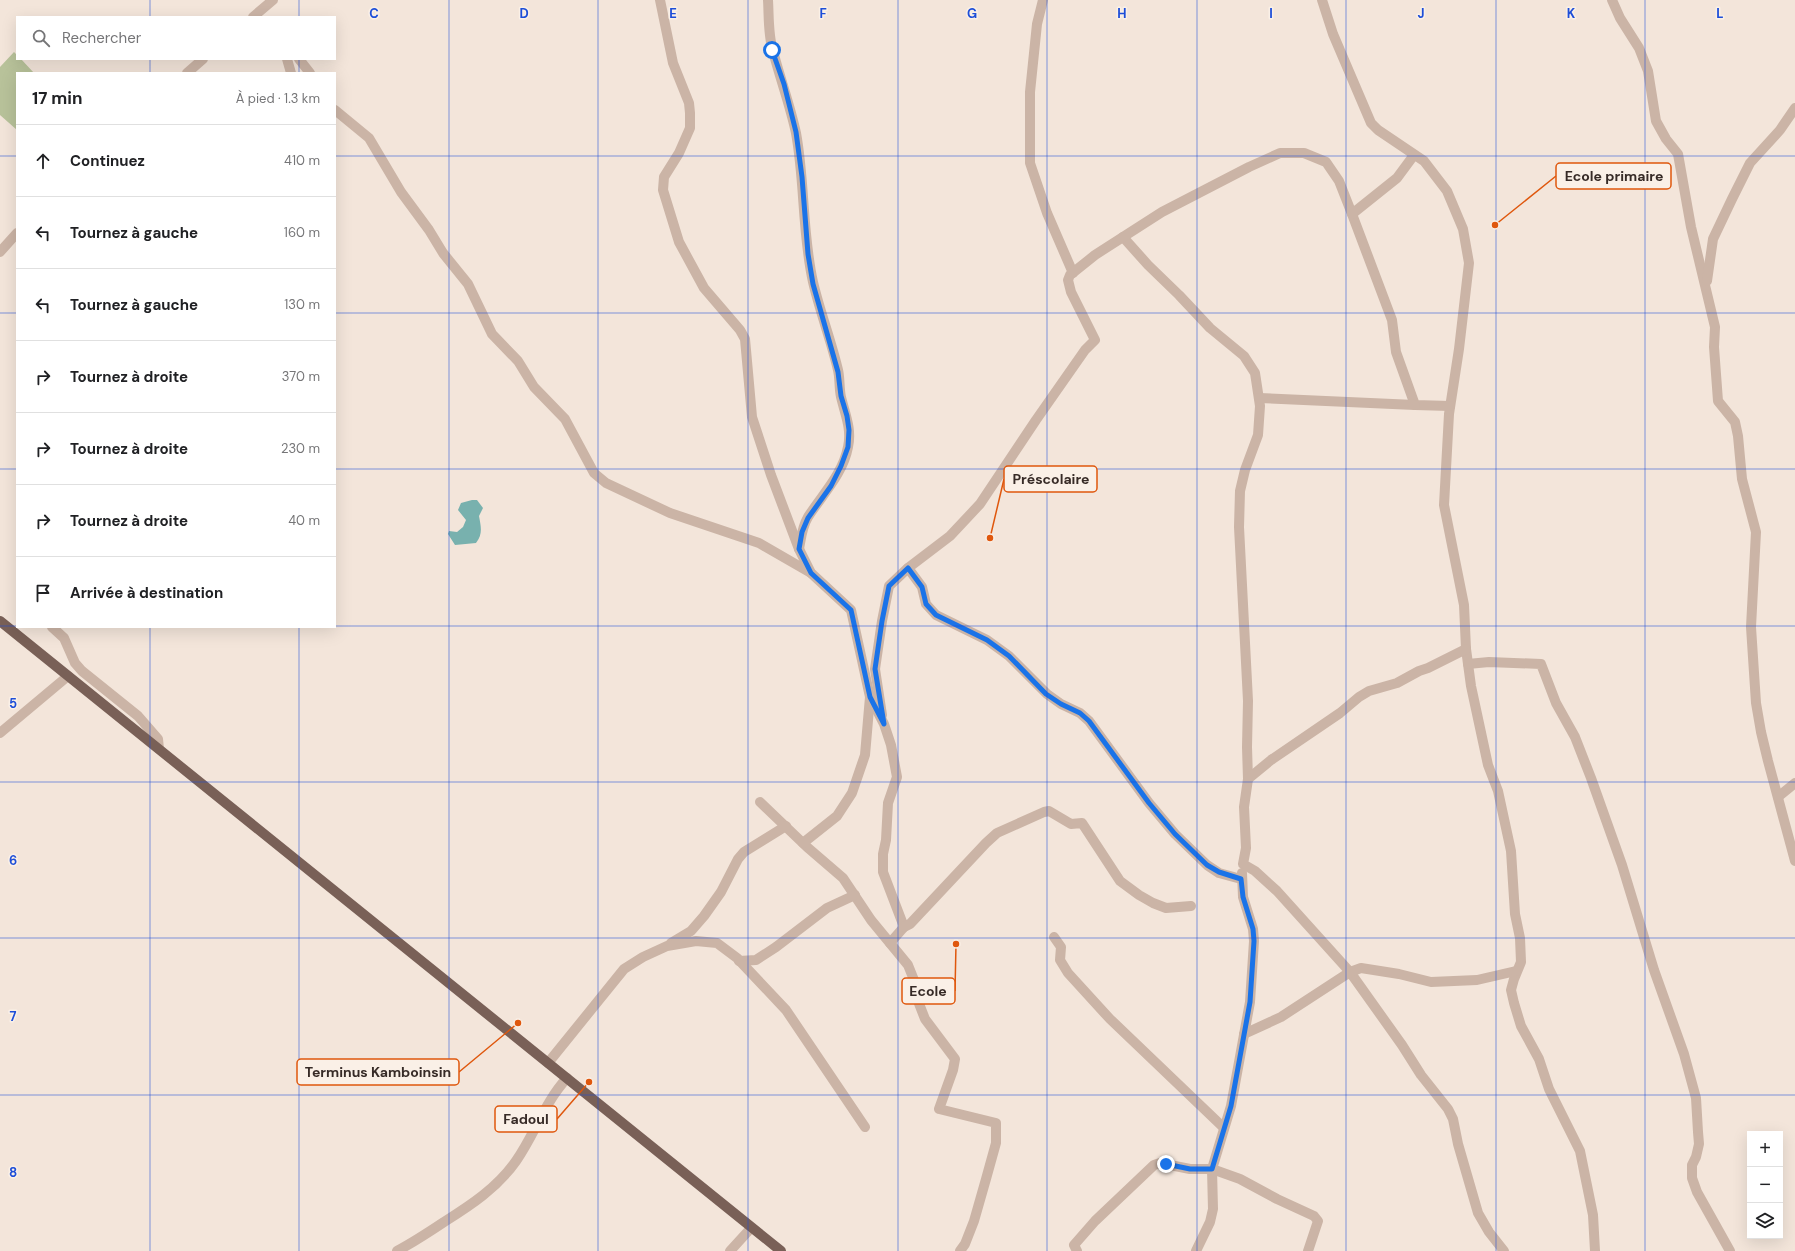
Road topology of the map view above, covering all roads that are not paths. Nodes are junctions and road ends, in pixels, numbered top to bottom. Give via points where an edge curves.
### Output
1 (273, 0) edge
2 (660, 0) edge
3 (768, 0) edge
4 (1043, 0) edge
5 (1322, 0) edge
6 (1612, 0) edge
7 (265, 8) edge
8 (254, 16) edge
9 (202, 60) edge
10 (287, 60) edge
11 (300, 60) edge
12 (188, 72) edge
13 (291, 72) edge
14 (309, 72) edge
15 (1795, 108) edge
16 (336, 111) edge
17 (1414, 155) junction
18 (1352, 214) junction
19 (16, 234) edge
20 (1123, 237) junction
21 (0, 252) edge
22 (1073, 273) junction
23 (1706, 289) junction
24 (1259, 398) junction
25 (1415, 405) junction
26 (1450, 406) junction
27 (799, 549) junction
28 (908, 568) junction
29 (811, 573) junction
30 (0, 621) edge
31 (53, 628) edge
32 (1466, 649) junction
33 (1468, 664) junction
34 (68, 676) junction
35 (870, 697) junction
36 (884, 724) junction
37 (0, 734) edge
38 (159, 749) junction
39 (1248, 779) junction
40 (1795, 783) edge
41 (1778, 797) junction
42 (760, 802) dead end
43 (786, 826) junction
44 (1792, 838) edge
45 (803, 843) junction
46 (1795, 861) edge
47 (1243, 864) junction
48 (1241, 879) junction
49 (855, 895) junction
50 (1191, 906) dead end
51 (904, 927) junction
52 (1054, 937) dead end
53 (890, 943) junction
54 (667, 946) junction
55 (739, 961) junction
56 (1516, 971) junction
57 (1350, 972) junction
58 (1244, 1034) junction
59 (548, 1062) junction
60 (567, 1078) junction
61 (865, 1127) dead end
62 (1224, 1128) junction
63 (1212, 1169) junction
64 (751, 1228) junction
65 (397, 1251) edge
66 (730, 1251) edge
67 (781, 1251) edge
68 (960, 1251) edge
69 (1077, 1251) edge
70 (1196, 1251) edge
71 (1308, 1251) edge
72 (1504, 1251) edge
73 (1595, 1251) edge
74 (1730, 1251) edge

1 - 7 street
2 - 27 street via 673,63 689,103 690,113 690,128 679,153 664,177 663,190 679,242 704,288 745,339 752,417
3 - 27 street via 772,50 796,132 813,284 838,372 849,430 848,447 841,466 831,486 808,518
4 - 22 street via 1037,24 1030,92 1030,163 1047,213
5 - 17 street via 1333,34 1372,122 1378,130
6 - 23 street via 1639,48 1648,71 1656,121 1678,154 1691,228
7 - 8 street
9 - 12 street
10 - 13 street
11 - 14 street
15 - 23 street via 1780,130 1750,163 1732,199 1713,239
16 - 29 street via 369,138 401,192 468,284 492,334 518,360 534,387 565,419 594,473 606,483 670,513 759,543
17 - 18 street via 1397,178
17 - 26 street via 1424,161 1447,191 1463,229 1469,263
18 - 20 street via 1339,181 1326,162 1304,153 1280,153 1162,212
18 - 25 street via 1392,320 1396,352
19 - 21 street
20 - 22 street
20 - 24 street via 1210,328 1244,356 1254,373
22 - 28 street via 1068,280 1071,292 1095,340 1085,350 980,504 950,536
23 - 41 street via 1715,327 1718,401 1735,422 1742,479 1756,532 1751,627 1756,703
24 - 25 street
24 - 39 street via 1258,435 1244,470 1240,491 1239,527 1248,702
25 - 26 street
26 - 32 street via 1444,506 1464,604
27 - 29 street
28 - 36 street via 889,586 882,621 875,669
28 - 48 street via 922,587 926,604 936,615 969,630 1004,652 1046,694 1080,713 1089,721 1175,834 1207,865
29 - 35 street via 851,610
30 - 34 main road
31 - 38 street via 64,638 75,663 82,671 138,716 158,739
32 - 33 street
32 - 39 street via 1397,683 1359,697
33 - 56 street via 1483,745 1498,791 1512,851 1515,914 1521,962
33 - 74 street via 1541,664 1556,703 1575,736 1619,859 1684,1054 1696,1098 1698,1144 1692,1166 1692,1178 1697,1192
34 - 37 street
34 - 38 main road
35 - 36 street
35 - 45 street via 865,755 852,793 837,816
36 - 51 street via 897,777 888,803 883,872
38 - 59 main road
39 - 47 street via 1244,807 1246,848
40 - 41 street
41 - 44 street
42 - 43 street
43 - 45 street
43 - 54 street via 744,852 704,916 692,930
44 - 46 street
45 - 49 street via 843,878
47 - 48 street
47 - 57 street via 1277,891
48 - 58 street via 1254,941 1250,1002
49 - 53 street
49 - 55 street via 827,908 756,960
50 - 51 street via 1166,908 1139,895 1120,881 1082,823 1071,824 1049,812 1044,812 997,833 910,924
51 - 53 street
52 - 62 street via 1061,947 1060,960 1068,972 1110,1019
53 - 68 street via 908,965 925,1019 955,1060 939,1109 996,1123 996,1143 986,1179 974,1221
54 - 55 street via 696,941 717,943
54 - 59 street via 642,957 624,969
55 - 61 street via 786,1010
56 - 57 street via 1477,980 1431,982 1361,968
56 - 73 street via 1511,990 1521,1026 1539,1059 1549,1088 1580,1151 1593,1215
57 - 58 street via 1281,1017
57 - 72 street via 1421,1075 1448,1109 1453,1119 1478,1213
58 - 62 street via 1231,1106
59 - 60 main road
60 - 64 main road
60 - 65 street via 546,1106 516,1162 490,1190 469,1208
62 - 63 street
63 - 69 street via 1190,1169 1160,1163 1154,1165 1095,1221 1074,1245
63 - 70 street via 1213,1209 1205,1236
63 - 71 street via 1240,1178 1314,1216 1318,1221
64 - 66 street
64 - 67 main road

